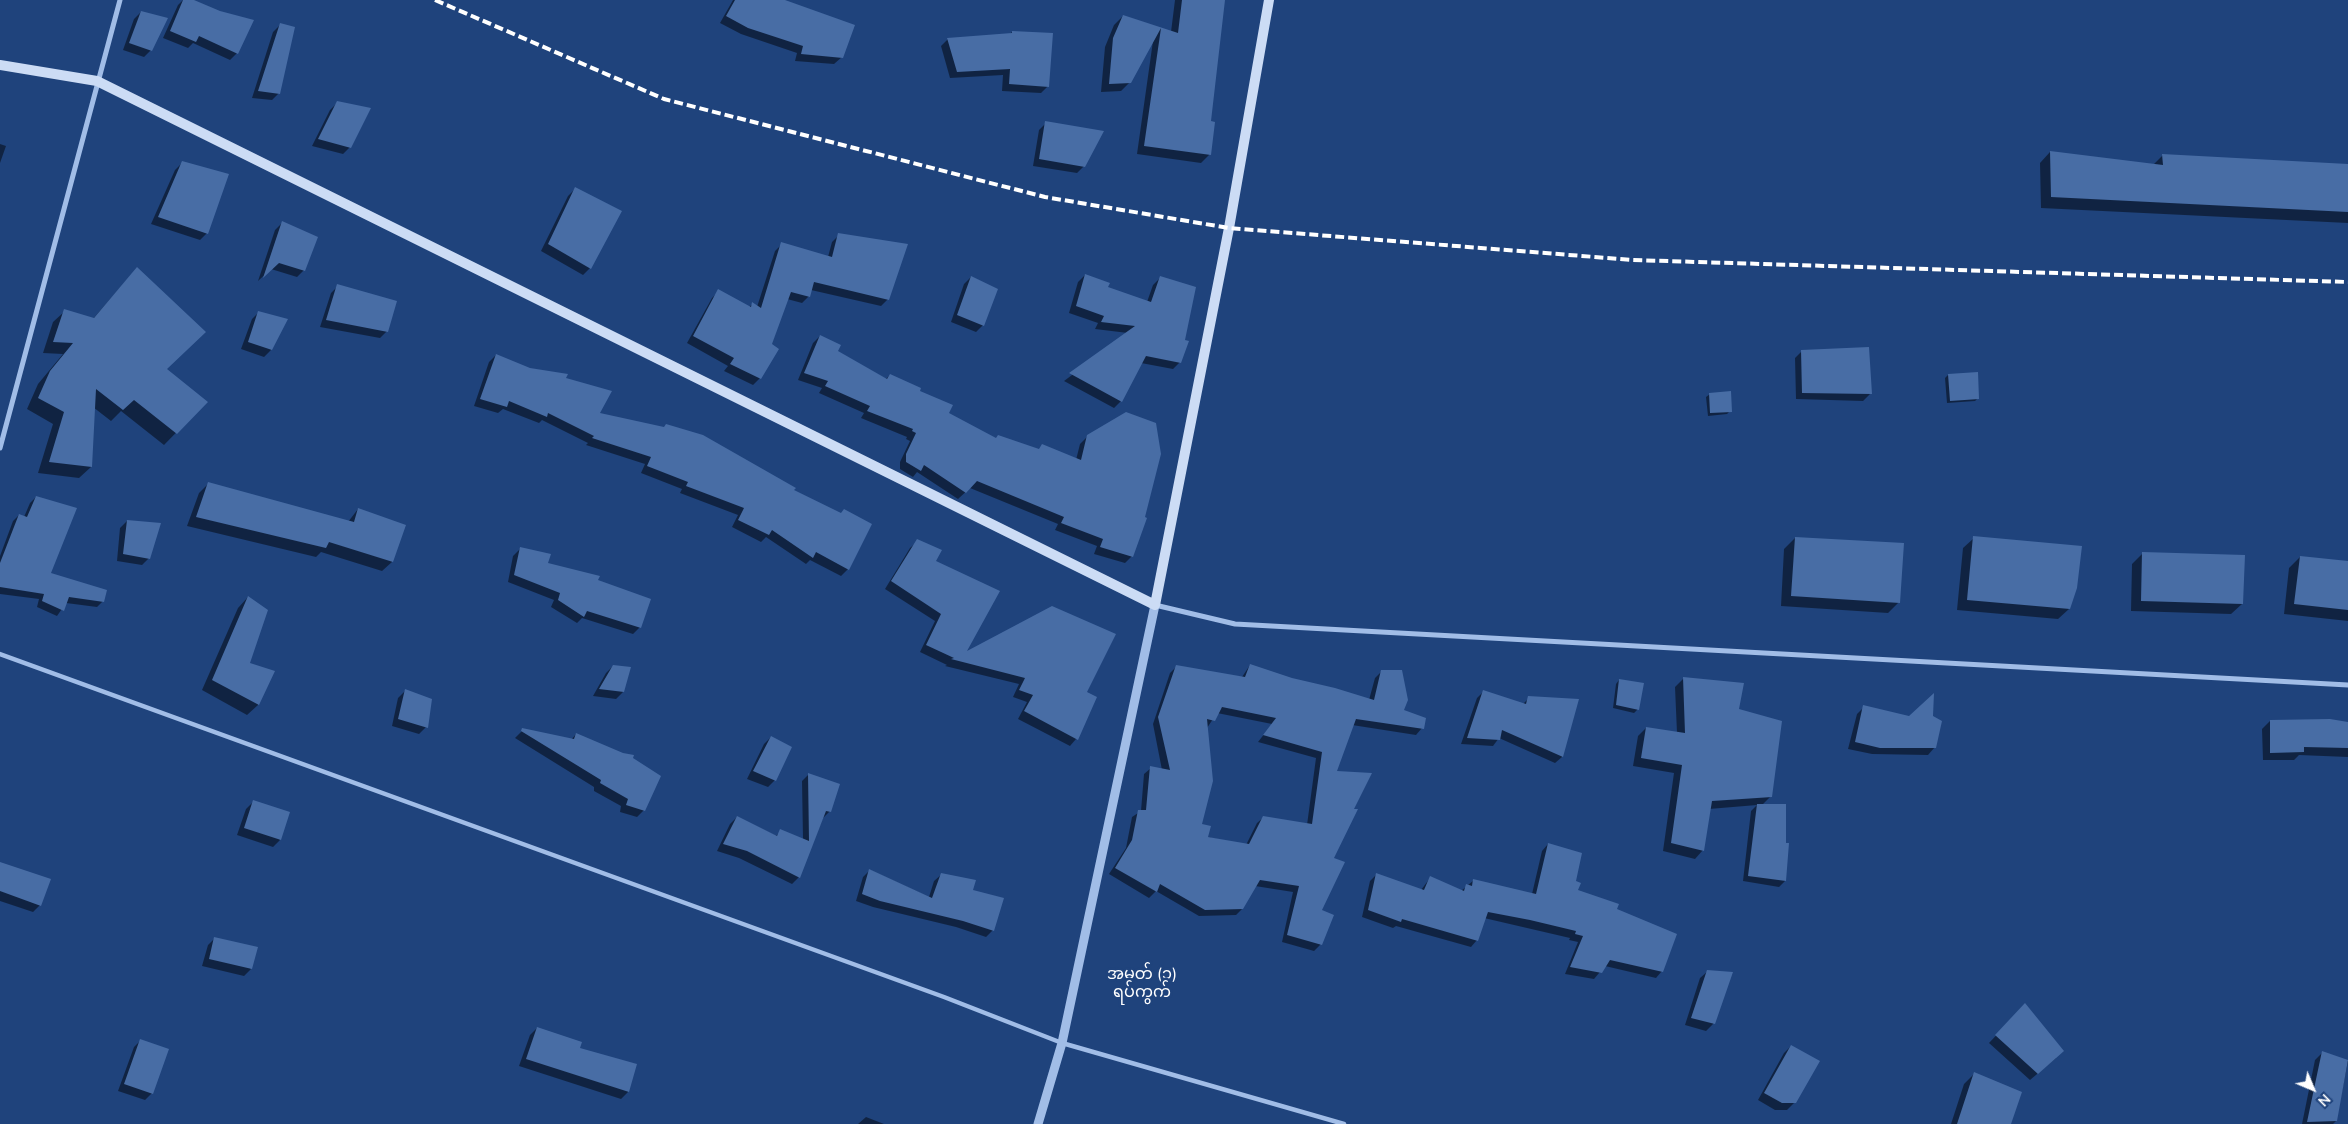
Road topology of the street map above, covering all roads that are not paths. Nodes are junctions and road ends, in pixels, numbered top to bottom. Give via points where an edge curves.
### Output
1 (120, 0) edge
2 (1269, 0) edge
3 (0, 66) edge
4 (97, 81) junction
5 (0, 448) edge
6 (1155, 605) junction
7 (0, 654) edge
8 (2348, 685) edge
9 (1062, 1043) junction
10 (1038, 1124) edge
11 (1344, 1124) edge

1 - 4 street
2 - 6 main road via 1229,228
3 - 4 main road
4 - 5 street
4 - 6 main road
6 - 8 street via 1235,624
6 - 9 street
7 - 9 street via 944,997
9 - 10 street
9 - 11 street

